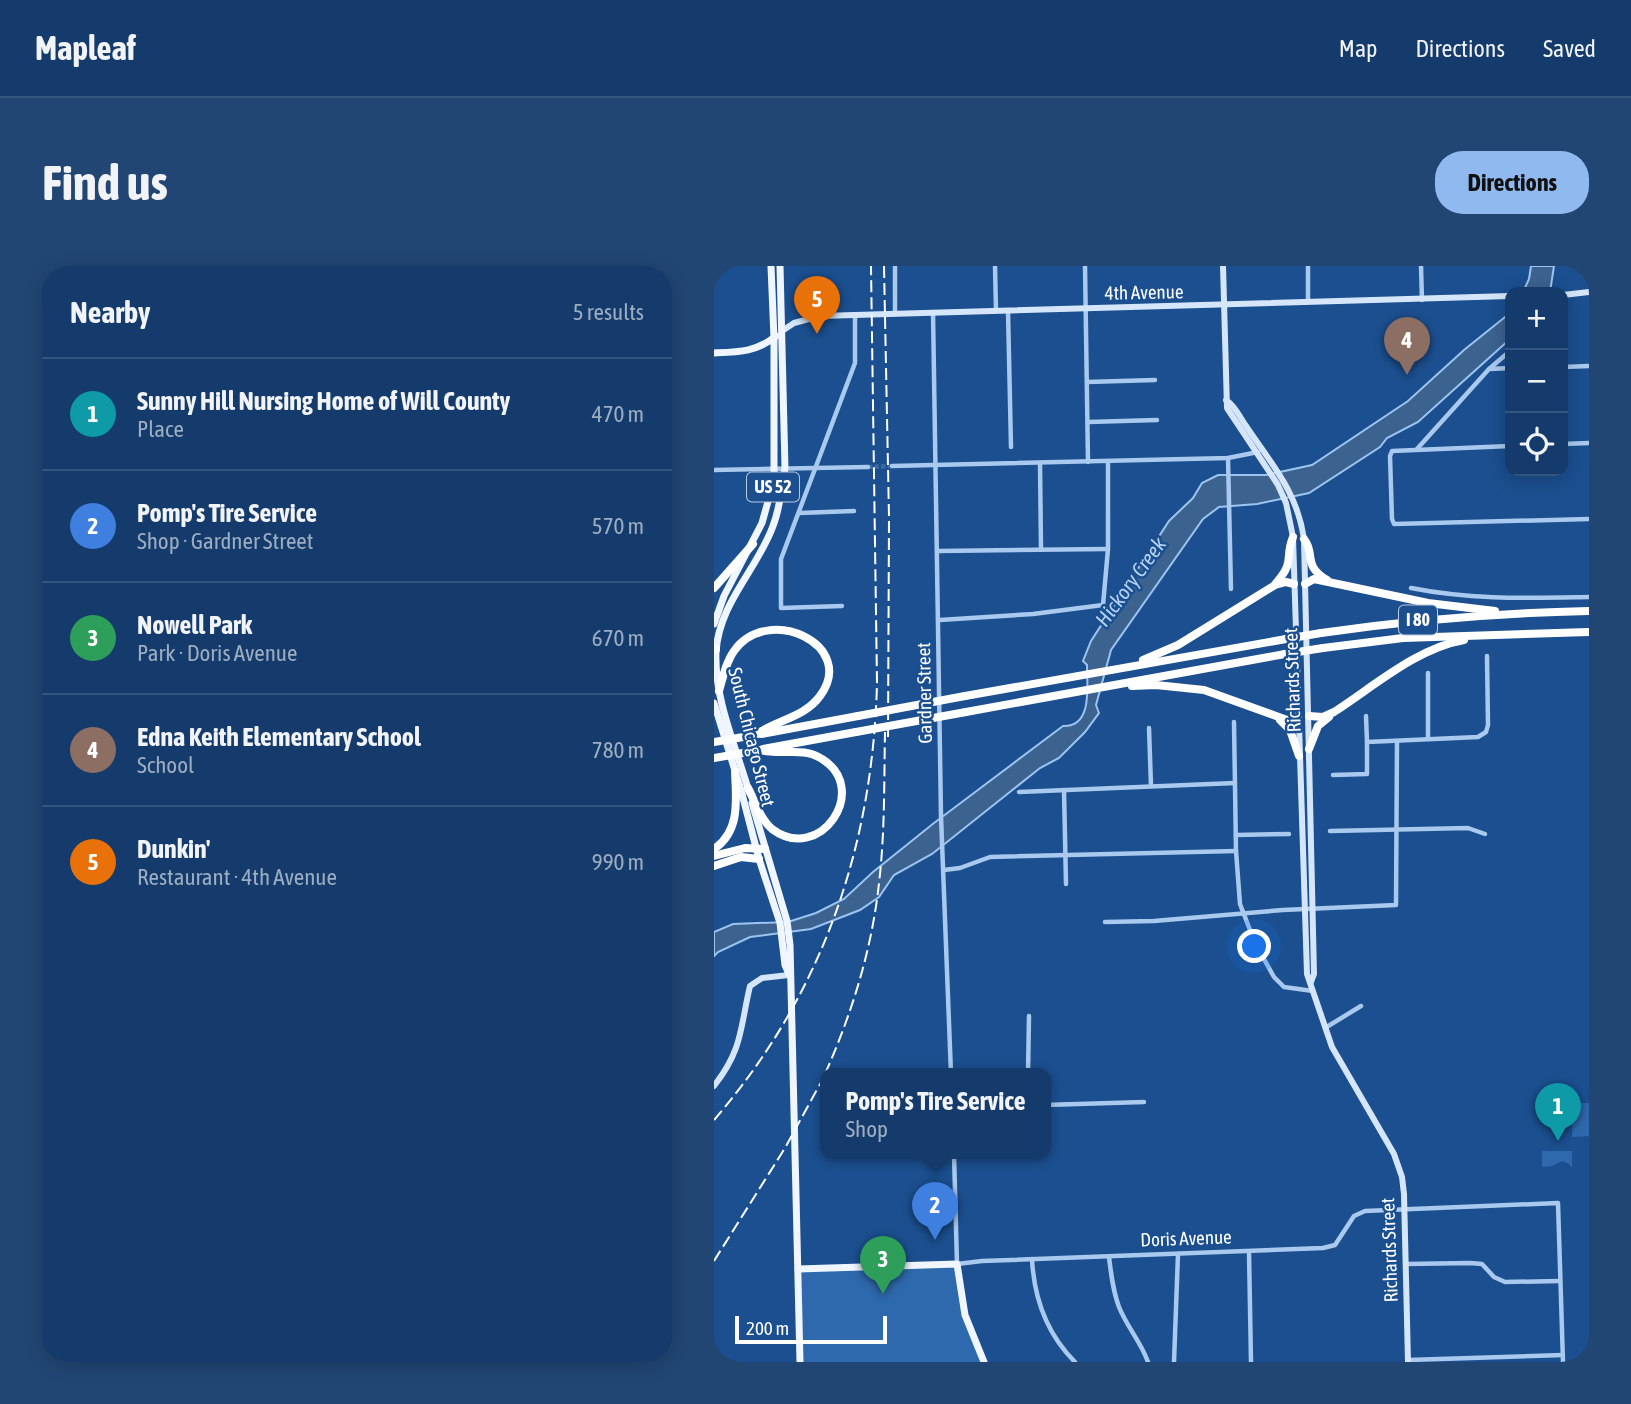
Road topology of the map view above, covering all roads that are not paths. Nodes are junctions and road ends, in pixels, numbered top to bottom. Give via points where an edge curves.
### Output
1 (771, 266) edge
2 (780, 266) edge
3 (895, 266) edge
4 (995, 266) edge
5 (1085, 266) edge
6 (1223, 266) edge
7 (1308, 266) edge
8 (1421, 266) edge
9 (1589, 292) edge
10 (1568, 294) edge
11 (1505, 296) edge
12 (1422, 300) junction
13 (1308, 303) junction
14 (1224, 306) junction
15 (1086, 309) junction
16 (996, 311) junction
17 (1008, 311) junction
18 (933, 313) junction
19 (895, 314) junction
20 (855, 315) junction
21 (782, 331) junction
22 (774, 338) junction
23 (714, 353) edge
24 (1505, 355) edge
25 (1589, 366) edge
26 (1568, 367) edge
27 (1505, 368) edge
28 (1489, 369) junction
29 (1155, 380) dead end
30 (1087, 382) junction
31 (1157, 420) dead end
32 (1088, 422) junction
33 (1589, 443) edge
34 (1568, 444) edge
35 (1505, 446) edge
36 (1011, 447) dead end
37 (1416, 449) junction
38 (1260, 452) junction
39 (1228, 457) junction
40 (1088, 462) junction
41 (1108, 462) junction
42 (1040, 463) junction
43 (937, 465) junction
44 (892, 466) tunnel mouth
45 (869, 467) tunnel mouth
46 (785, 468) junction
47 (816, 468) junction
48 (775, 469) junction
49 (714, 470) edge
50 (1274, 471) junction
51 (854, 511) dead end
52 (799, 513) junction
53 (1589, 519) edge
54 (1293, 537) junction
55 (1304, 539) junction
56 (753, 544) junction
57 (1041, 549) junction
58 (1108, 549) junction
59 (939, 551) junction
60 (1294, 584) junction
61 (1305, 584) junction
62 (1275, 585) junction
63 (1336, 586) junction
64 (714, 588) edge
65 (1411, 588) dead end
66 (1231, 589) dead end
67 (1589, 597) edge
68 (842, 606) dead end
69 (1589, 611) edge
70 (1516, 613) junction
71 (940, 620) junction
72 (714, 624) edge
73 (1589, 632) edge
74 (1498, 635) junction
75 (715, 649) edge
76 (1488, 656) dead end
77 (1125, 666) junction
78 (1428, 673) dead end
79 (1122, 684) junction
80 (719, 691) junction
81 (714, 703) edge
82 (1334, 712) junction
83 (1275, 716) junction
84 (1308, 716) junction
85 (1366, 716) dead end
86 (1298, 717) junction
87 (1234, 722) dead end
88 (1149, 728) dead end
89 (753, 735) junction
90 (1428, 739) junction
91 (1397, 741) junction
92 (714, 742) edge
93 (1367, 742) junction
94 (1310, 749) junction
95 (757, 750) junction
96 (1299, 756) junction
97 (714, 758) edge
98 (735, 771) junction
99 (1333, 775) dead end
100 (1235, 783) junction
101 (1151, 786) junction
102 (748, 788) junction
103 (1064, 790) junction
104 (1019, 792) dead end
105 (1330, 831) dead end
106 (1397, 831) junction
107 (1289, 834) dead end
108 (1485, 834) dead end
109 (1236, 835) junction
110 (761, 848) junction
111 (714, 849) edge
112 (1236, 851) junction
113 (714, 856) edge
114 (1065, 857) junction
115 (759, 859) junction
116 (714, 866) edge
117 (944, 870) junction
118 (1066, 884) dead end
119 (778, 904) junction
120 (1309, 909) junction
121 (1244, 915) junction
122 (1105, 922) dead end
123 (789, 975) junction
124 (1313, 991) junction
125 (1361, 1006) dead end
126 (1029, 1016) dead end
127 (1324, 1029) junction
128 (951, 1068) edge
129 (1028, 1068) edge
130 (714, 1086) edge
131 (1144, 1102) dead end
132 (1051, 1105) edge
133 (954, 1159) edge
134 (1404, 1208) junction
135 (1249, 1252) junction
136 (1178, 1254) junction
137 (1109, 1257) junction
138 (1032, 1259) junction
139 (957, 1264) junction
140 (1406, 1264) junction
141 (799, 1269) junction
142 (1560, 1281) junction
143 (1563, 1355) junction
144 (1408, 1361) edge
145 (800, 1362) edge
146 (985, 1362) edge
147 (1075, 1362) edge
148 (1148, 1362) edge
149 (1174, 1362) edge
150 (1251, 1362) edge
151 (1563, 1362) edge

1 - 22 main road
2 - 21 main road, South Chicago Street
3 - 19 street
4 - 16 street
5 - 15 street
6 - 14 street, Richards Street
7 - 13 street
8 - 12 street
9 - 10 street
11 - 12 street, 4th Avenue
12 - 13 street, 4th Avenue
13 - 14 street, 4th Avenue
14 - 15 street, 4th Avenue
14 - 38 street, Richards Street via 1227,408 1236,426
15 - 17 street, 4th Avenue
15 - 30 street
16 - 17 street, 4th Avenue
16 - 18 street, 4th Avenue
17 - 36 street
18 - 19 street, 4th Avenue
18 - 43 street, Gardner Street
19 - 20 street, 4th Avenue
20 - 21 street, 4th Avenue via 805,318
20 - 47 street via 855,363
21 - 22 main road
21 - 46 main road, South Chicago Street / US 52
22 - 23 main road via 749,351
22 - 48 main road, US 52
24 - 28 street
25 - 26 street
27 - 28 street
28 - 37 street
29 - 30 street
30 - 32 street
31 - 32 street
32 - 40 street
33 - 34 street
35 - 37 street
37 - 53 street via 1392,451 1390,456 1394,524
38 - 39 street
38 - 50 street, Richards Street
39 - 41 street
39 - 66 street
40 - 41 street
40 - 42 street
41 - 58 street
42 - 43 street
42 - 57 street
43 - 44 street
43 - 59 street, Gardner Street
45 - 47 street
46 - 47 street
46 - 48 street
46 - 75 main road, South Chicago Street / US 52 via 773,527 731,600
47 - 52 street
48 - 49 street
48 - 56 main road, US 52
50 - 54 street, Richards Street
50 - 55 street, Richards Street via 1295,501
51 - 52 street
52 - 68 street via 781,559 780,608
54 - 60 street, Richards Street
54 - 62 highway via 1290,565
55 - 61 street, Richards Street
55 - 63 highway via 1311,566
56 - 64 highway
56 - 72 main road, US 52
57 - 58 street
57 - 59 street
58 - 71 street via 1103,604
59 - 71 street, Gardner Street
60 - 61 street
60 - 62 highway
60 - 86 street, Richards Street
61 - 63 highway via 1314,579
61 - 84 street, Richards Street
62 - 77 highway via 1178,645
63 - 70 highway
65 - 67 street via 1481,598
69 - 70 highway, I 80
70 - 77 highway, I 80, bridge via 1402,622
71 - 117 street, Gardner Street
73 - 74 highway, I 80
74 - 79 highway, I 80, bridge via 1403,638 1323,648
74 - 82 highway via 1449,643 1424,653
75 - 80 main road, South Chicago Street / US 52
76 - 90 street via 1486,732 1478,737
77 - 89 highway, I 80, bridge
78 - 90 street
79 - 83 highway via 1205,690
79 - 95 highway, I 80, bridge
80 - 89 highway via 735,650 757,633 797,632 819,648 829,677 819,699 794,717
80 - 102 main road, South Chicago Street / US 52
81 - 98 main road, South Chicago Street / US 52
82 - 84 highway
82 - 94 highway via 1318,726
83 - 86 highway
83 - 96 highway via 1290,730
84 - 86 street
84 - 94 street, Richards Street
85 - 93 street
86 - 96 street, Richards Street
87 - 100 street
88 - 101 street
89 - 92 highway, I 80, bridge
90 - 91 street
91 - 93 street
91 - 106 street
93 - 99 street via 1367,774
94 - 120 street, Richards Street
95 - 97 highway, I 80, bridge
95 - 102 highway via 798,751 824,759 840,779 841,805 830,825 819,833 794,838 771,828
96 - 120 street, Richards Street
98 - 110 main road, South Chicago Street / US 52
98 - 111 highway via 734,822
100 - 101 street
100 - 109 street
101 - 103 street
102 - 110 main road, South Chicago Street / US 52
103 - 104 street
103 - 114 street
105 - 106 street
106 - 108 street via 1468,828
106 - 120 street via 1396,905
107 - 109 street
109 - 112 street
110 - 113 highway
110 - 115 main road, South Chicago Street / US 52
110 - 119 main road, South Chicago Street / US 52
112 - 114 street
112 - 121 street
114 - 117 street via 990,857
114 - 118 street
115 - 116 highway via 741,857
115 - 119 main road, South Chicago Street / US 52
117 - 128 street, Gardner Street
119 - 123 main road, South Chicago Street / US 52
120 - 121 street
120 - 124 street, Richards Street via 1307,974
121 - 122 street
121 - 124 street via 1274,977 1284,987
123 - 130 street via 762,978 750,986 737,1048
123 - 141 main road, South Chicago Street / US 52
124 - 127 street, Richards Street
125 - 127 street
126 - 129 street
127 - 134 street, Richards Street via 1394,1154 1402,1177
131 - 132 street
133 - 139 street
134 - 135 street, Doris Avenue via 1354,1216 1335,1245
134 - 140 street, Richards Street
134 - 142 street, Doris Avenue via 1558,1203
135 - 136 street, Doris Avenue
135 - 150 street
136 - 137 street, Doris Avenue
136 - 149 street
137 - 138 street, Doris Avenue
137 - 148 street via 1119,1307
138 - 139 street, Doris Avenue
138 - 147 street via 1045,1319
139 - 141 main road, Doris Avenue
139 - 146 main road via 965,1315
140 - 142 street via 1482,1264 1505,1282
140 - 144 street, Richards Street
141 - 145 main road, South Chicago Street
142 - 143 street
143 - 144 street
143 - 151 street

